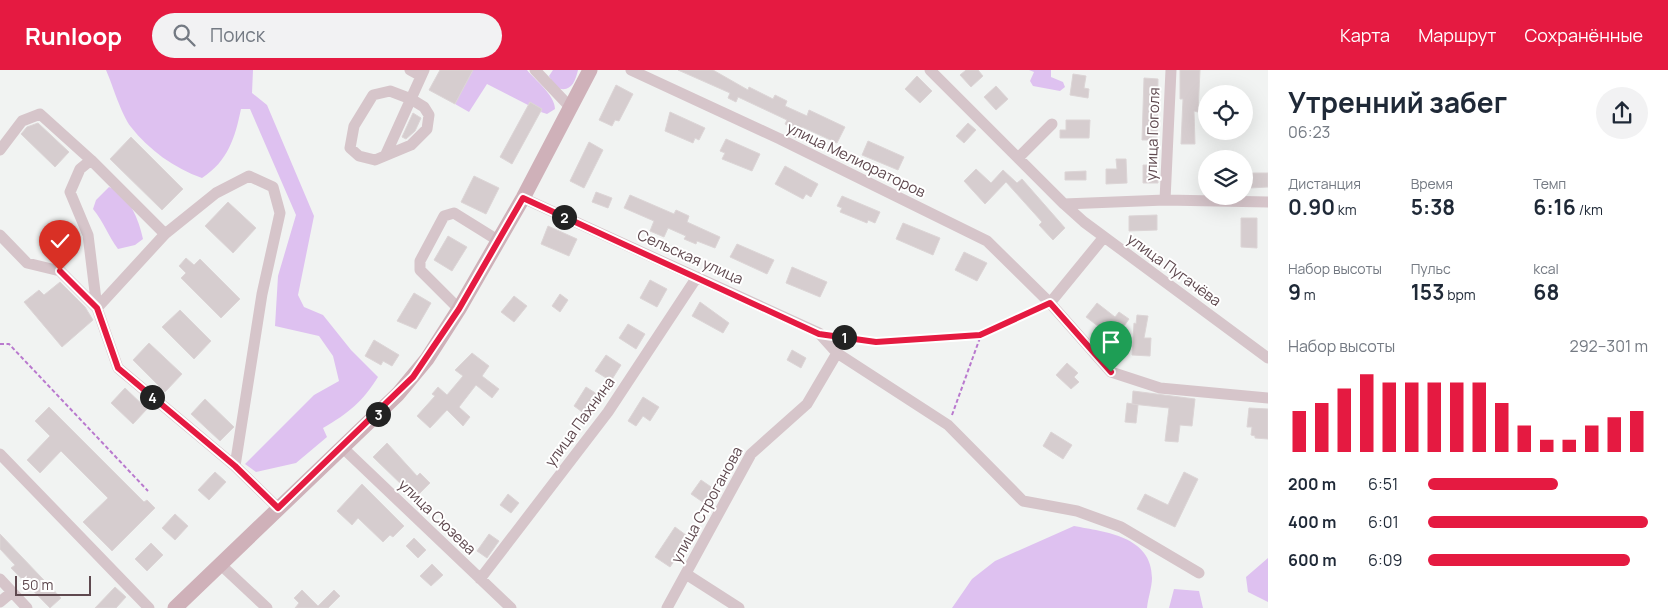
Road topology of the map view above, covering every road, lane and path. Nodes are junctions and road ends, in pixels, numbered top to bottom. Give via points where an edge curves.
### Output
1 (410, 70) edge
2 (535, 70) edge
3 (590, 70) edge
4 (631, 70) edge
5 (930, 70) edge
6 (1171, 70) edge
7 (423, 73) edge
8 (411, 99) junction
9 (570, 107) junction
10 (1052, 124) dead end
11 (0, 150) edge
12 (386, 154) junction
13 (1018, 158) junction
14 (91, 160) junction
15 (523, 198) junction
16 (1165, 200) junction
17 (1268, 202) edge
18 (1064, 204) junction
19 (165, 234) junction
20 (0, 235) edge
21 (1104, 237) junction
22 (499, 241) junction
23 (697, 277) junction
24 (1050, 303) junction
25 (97, 308) junction
26 (459, 309) junction
27 (819, 334) junction
28 (980, 335) junction
29 (0, 344) edge
30 (837, 353) junction
31 (1268, 358) edge
32 (1268, 398) edge
33 (948, 425) junction
34 (342, 447) junction
35 (0, 454) edge
36 (235, 466) junction
37 (148, 491) dead end
38 (278, 508) junction
39 (221, 564) junction
40 (1199, 573) dead end
41 (686, 574) junction
42 (0, 578) edge
43 (480, 579) junction
44 (12, 592) junction
45 (0, 602) edge
46 (28, 608) edge
47 (148, 608) edge
48 (176, 608) edge
49 (267, 608) edge
50 (511, 608) edge
51 (667, 608) edge
52 (739, 608) edge

1 - 7 street
2 - 9 street
3 - 9 main road
4 - 24 street, улица Мелиораторов via 987,241
5 - 13 street, улица Пугачёва
6 - 16 street, улица Гоголя
7 - 8 street
8 - 12 street
8 - 12 street via 424,107 429,115 427,129 411,145
8 - 12 street via 390,91 373,95 354,126 350,148 359,156 375,160
9 - 15 main road
10 - 13 street
11 - 14 street via 22,121 40,114
13 - 18 street, улица Пугачёва
14 - 19 street
14 - 25 street via 80,168 70,192 88,235
15 - 22 main road
15 - 23 street, Сельская улица
16 - 17 street
16 - 18 street
18 - 21 street, улица Пугачёва
19 - 25 street
19 - 36 street via 216,193 249,176 273,187 280,213 262,294
20 - 25 street via 28,263 60,271
21 - 24 street
21 - 31 street, улица Пугачёва
22 - 26 main road
22 - 26 street via 454,213 444,216 420,261 420,270
23 - 27 street, Сельская улица
23 - 43 street, улица Пахнина via 608,412
24 - 28 path
24 - 32 street, улица Мелиораторов via 1111,372 1160,388
25 - 36 street via 118,368
26 - 34 main road via 413,377
27 - 28 path via 876,342
27 - 30 street, Сельская улица
28 - 33 path
29 - 37 path via 9,344
30 - 33 street, Сельская улица
30 - 41 street, улица Строганова via 807,404 750,454
33 - 40 street, Сельская улица via 1023,501 1077,511 1121,527
34 - 38 main road
34 - 43 street, улица Сюзева
35 - 47 street
36 - 38 street
38 - 39 main road
39 - 48 main road
39 - 49 street
41 - 51 street, улица Строганова
41 - 52 street
42 - 44 street
43 - 50 street, улица Сюзева
44 - 45 street
44 - 46 street

